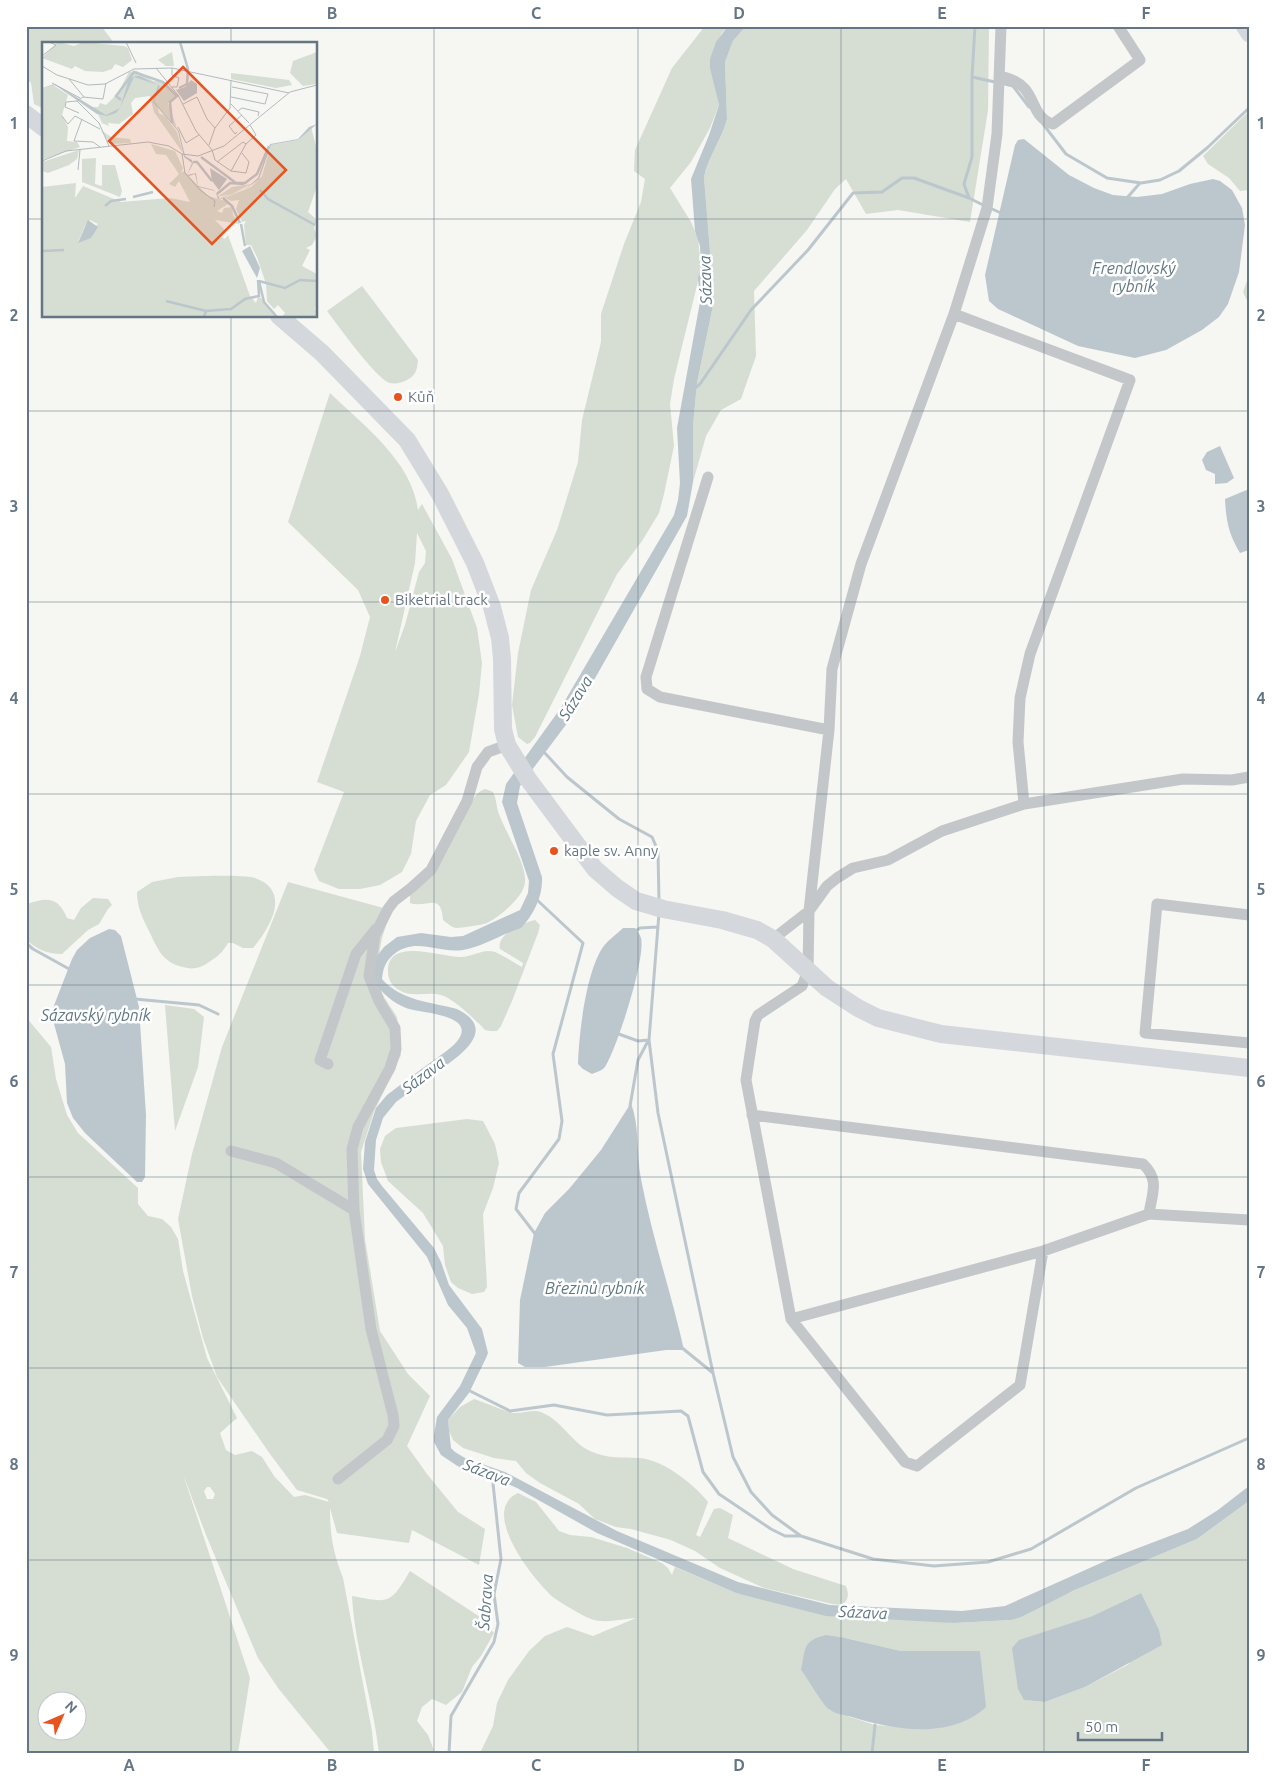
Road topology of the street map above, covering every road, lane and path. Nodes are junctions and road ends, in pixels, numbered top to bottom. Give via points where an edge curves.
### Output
1 (1001, 26) edge
2 (1118, 26) edge
3 (1243, 26) edge
4 (1249, 35) edge
5 (1000, 76) junction
6 (26, 114) edge
7 (42, 126) edge
8 (954, 314) junction
9 (281, 318) edge
10 (708, 477) dead end
11 (829, 730) junction
12 (507, 744) junction
13 (1249, 777) edge
14 (1024, 804) junction
15 (810, 911) junction
16 (1249, 914) edge
17 (380, 923) junction
18 (773, 939) junction
19 (808, 971) junction
20 (1249, 1043) edge
21 (328, 1064) dead end
22 (1249, 1068) edge
23 (752, 1115) junction
24 (231, 1152) dead end
25 (354, 1210) junction
26 (1150, 1214) junction
27 (1249, 1220) edge
28 (1043, 1251) junction
29 (791, 1318) junction
30 (338, 1479) dead end

1 - 5 street
2 - 5 street via 1140,60 1054,124 1040,117 1025,89 1014,80
3 - 4 street
5 - 8 street via 997,134 987,208
6 - 7 main road
8 - 11 street via 861,564 832,669
8 - 14 street via 1130,380 1030,654 1020,698 1018,742
9 - 12 main road via 322,353 408,440 440,494 475,563 496,623 502,659 503,729
10 - 11 street via 646,677 647,689 660,697
11 - 15 street
12 - 17 street via 488,752 477,767 467,801 431,870 394,901
12 - 18 main road via 528,779 595,869 617,888 636,901 659,909 722,920 757,930
13 - 14 street via 1183,779
14 - 15 street via 942,831 888,860 853,868 827,886
15 - 18 street
15 - 19 street
16 - 20 street via 1157,904 1145,1033
17 - 21 street via 356,954 320,1060
17 - 25 street via 369,976 379,1001 396,1028 396,1050 390,1068 358,1127 352,1149
18 - 19 main road
19 - 22 main road via 840,998 904,1026 941,1034
19 - 23 street via 802,986 758,1015 755,1021 746,1080
23 - 26 street via 1143,1164 1154,1179
23 - 29 street
24 - 25 street via 276,1163
25 - 30 street via 371,1329 394,1426 387,1440
26 - 27 street
26 - 28 street
28 - 29 street
28 - 29 street via 1020,1384 918,1466 905,1462

